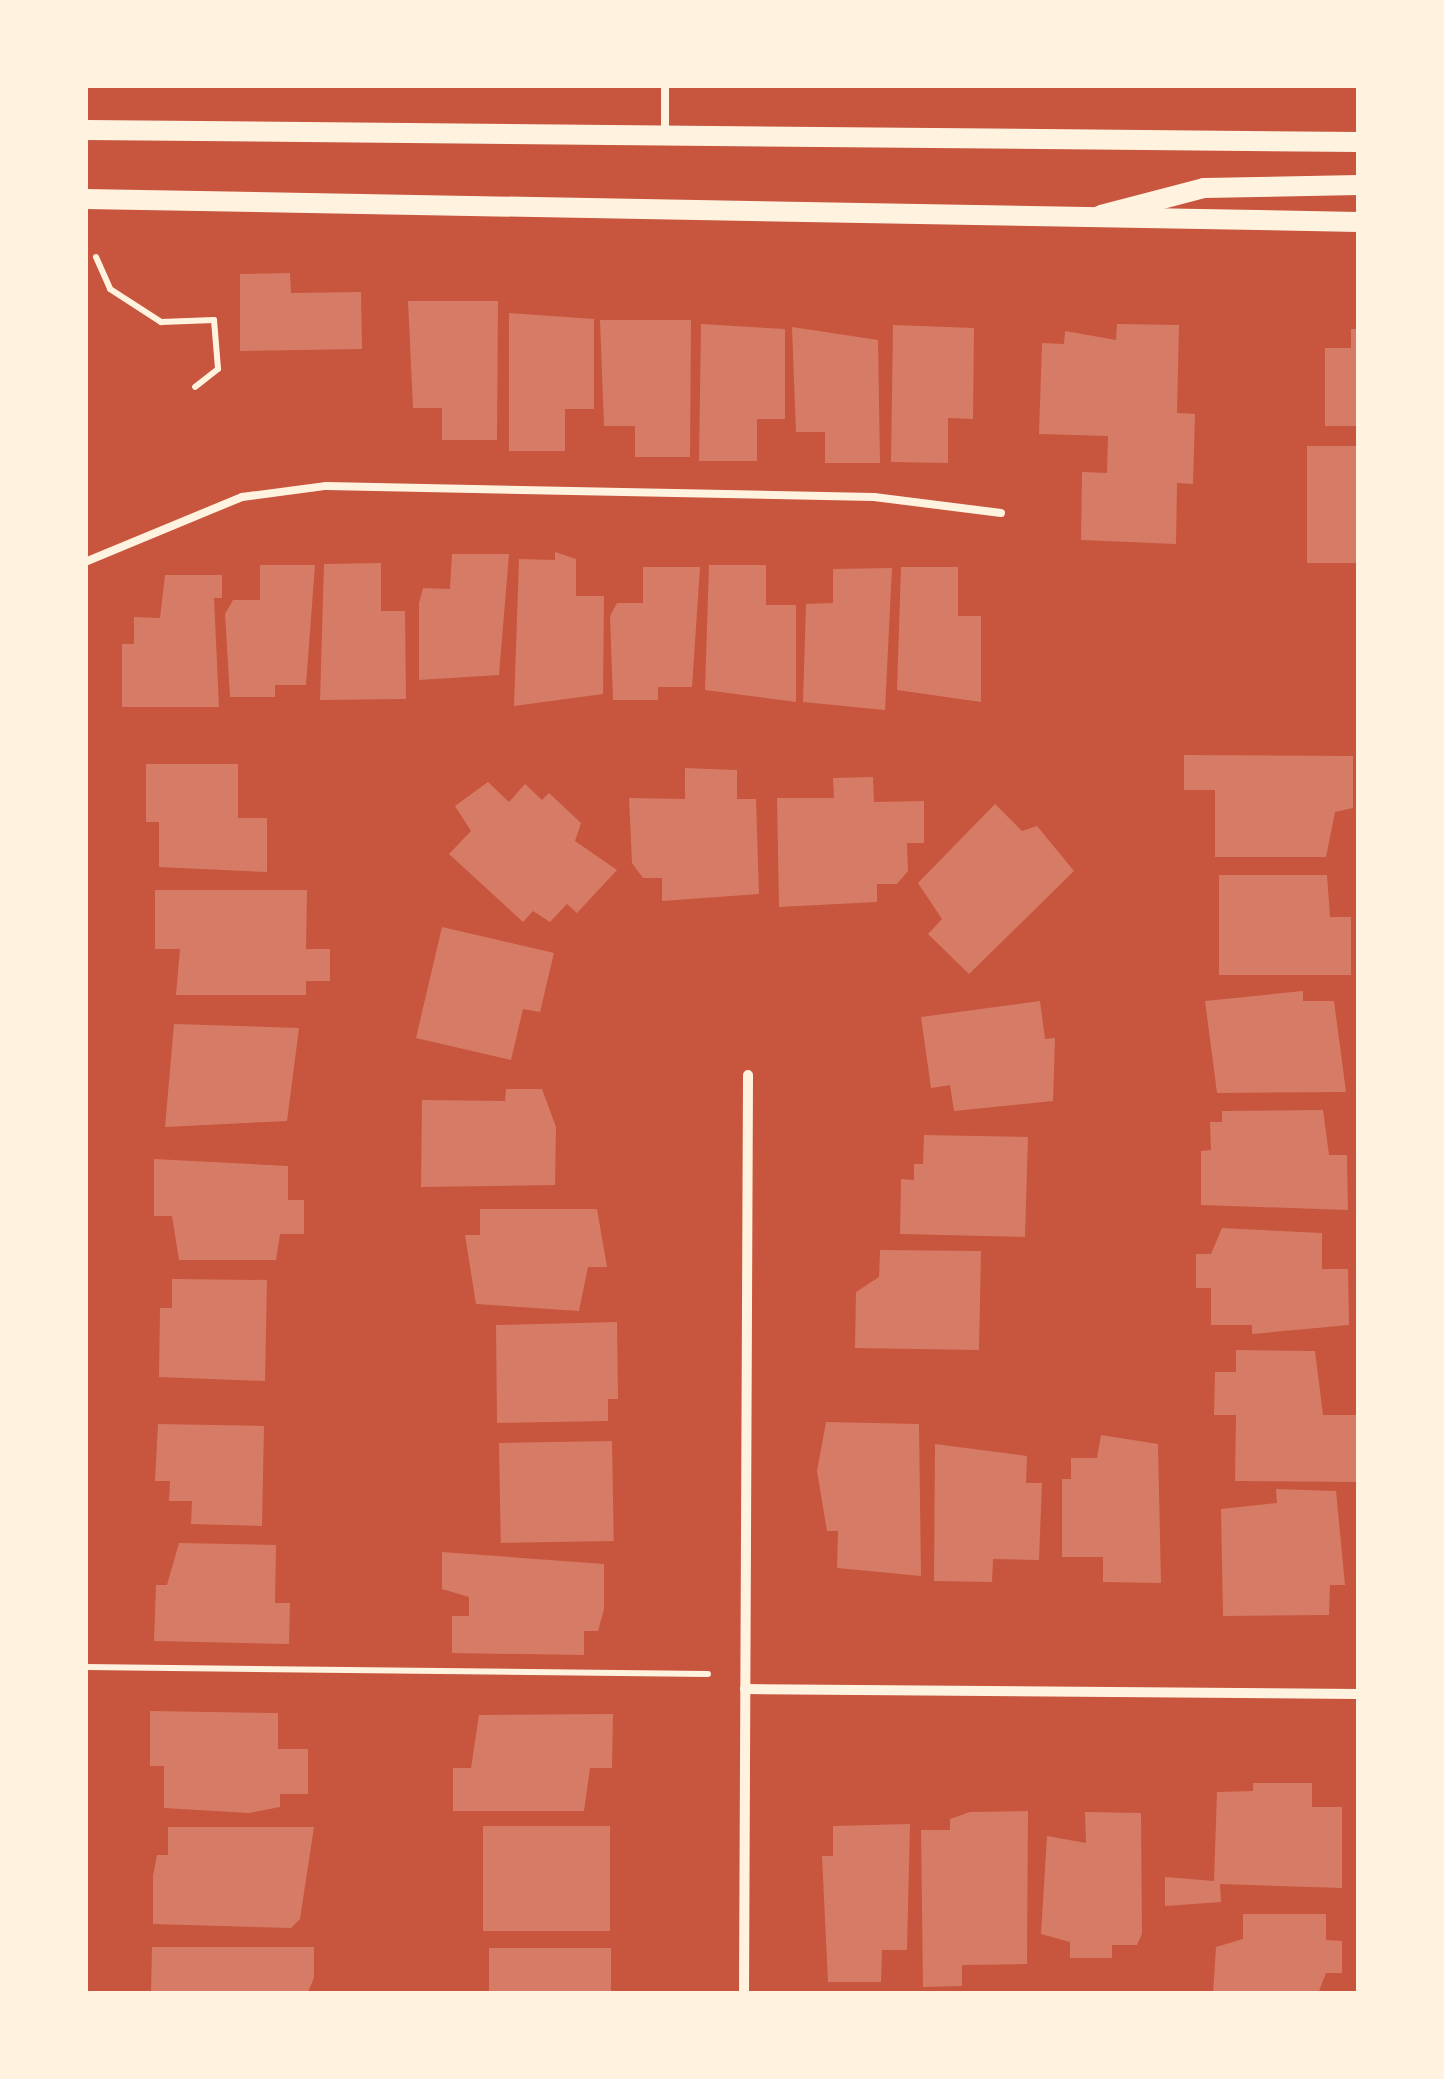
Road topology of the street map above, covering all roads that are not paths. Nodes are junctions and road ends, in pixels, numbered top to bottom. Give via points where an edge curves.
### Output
1 (664, 85) edge
2 (85, 130) edge
3 (665, 133) junction
4 (1359, 142) edge
5 (1359, 185) edge
6 (85, 199) edge
7 (1090, 220) junction
8 (1359, 222) edge
9 (1001, 514) dead end
10 (85, 562) edge
11 (748, 1076) dead end
12 (744, 1690) junction
13 (1359, 1694) edge
14 (744, 1994) edge

1 - 3 lane
2 - 3 main road
3 - 4 main road
5 - 7 main road via 1204,188
6 - 7 main road
7 - 8 main road
9 - 10 lane via 874,497 326,486 242,498
11 - 12 street
12 - 13 street
12 - 14 street

